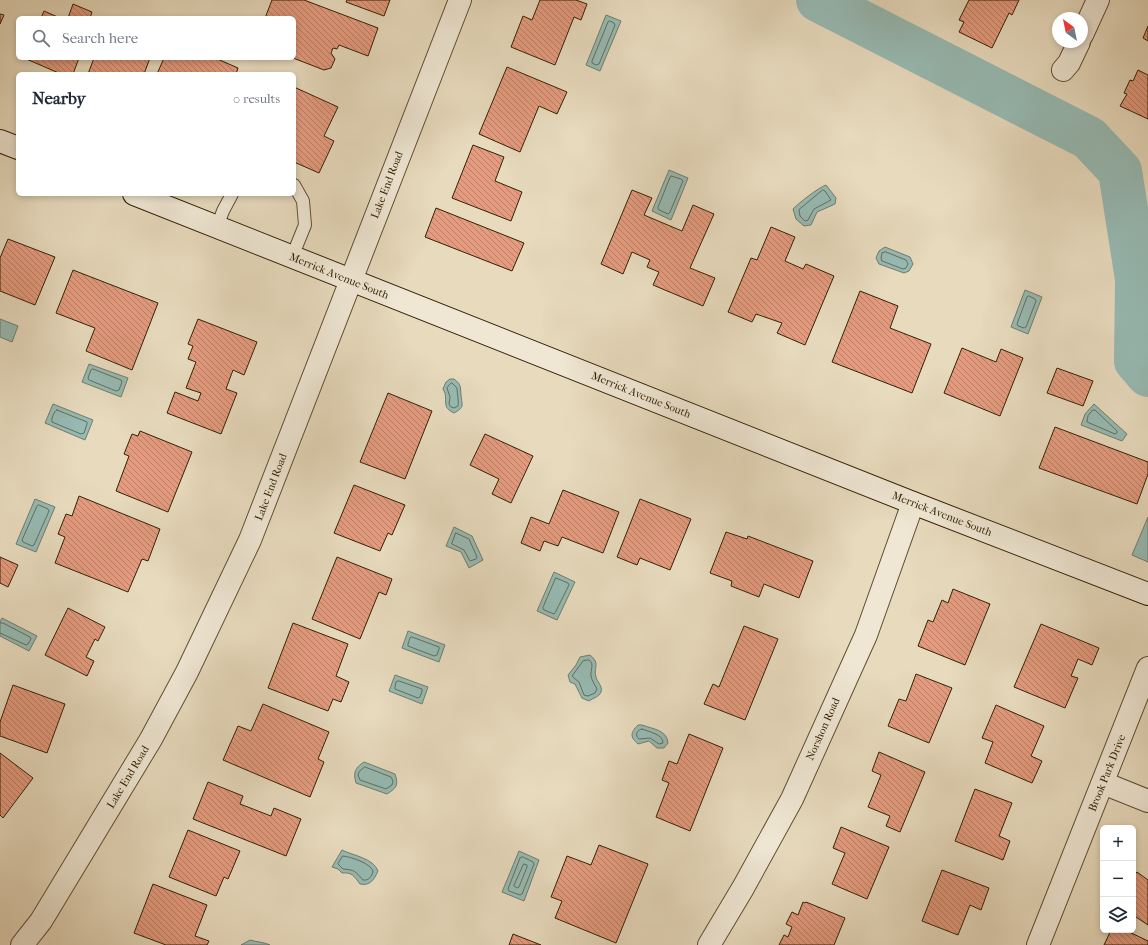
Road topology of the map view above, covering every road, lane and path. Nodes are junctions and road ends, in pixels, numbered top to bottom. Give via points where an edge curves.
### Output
1 (460, 0) edge
2 (1098, 0) edge
3 (1088, 22) edge
4 (1076, 48) edge
5 (1063, 70) dead end
6 (0, 141) edge
7 (16, 147) edge
8 (296, 189) edge
9 (139, 196) edge
10 (231, 196) edge
11 (217, 227) junction
12 (292, 258) junction
13 (350, 280) junction
14 (913, 503) junction
15 (1148, 594) edge
16 (1148, 668) edge
17 (1103, 783) junction
18 (1148, 800) edge
19 (22, 945) edge
20 (709, 945) edge
21 (1038, 945) edge

1 - 13 street, Lake End Road
2 - 3 street
4 - 5 street
6 - 7 street
8 - 12 lane via 303,201 305,225
9 - 11 street, Merrick Avenue South
10 - 11 lane
11 - 12 street, Merrick Avenue South
12 - 13 street, Merrick Avenue South
13 - 14 street, Merrick Avenue South
13 - 19 street, Lake End Road via 250,540 187,672 143,752 41,921
14 - 15 street, Merrick Avenue South
14 - 20 street, Norshon Road via 866,635 795,792
16 - 17 street, Brook Park Drive
17 - 18 street
17 - 21 street, Brook Park Drive

